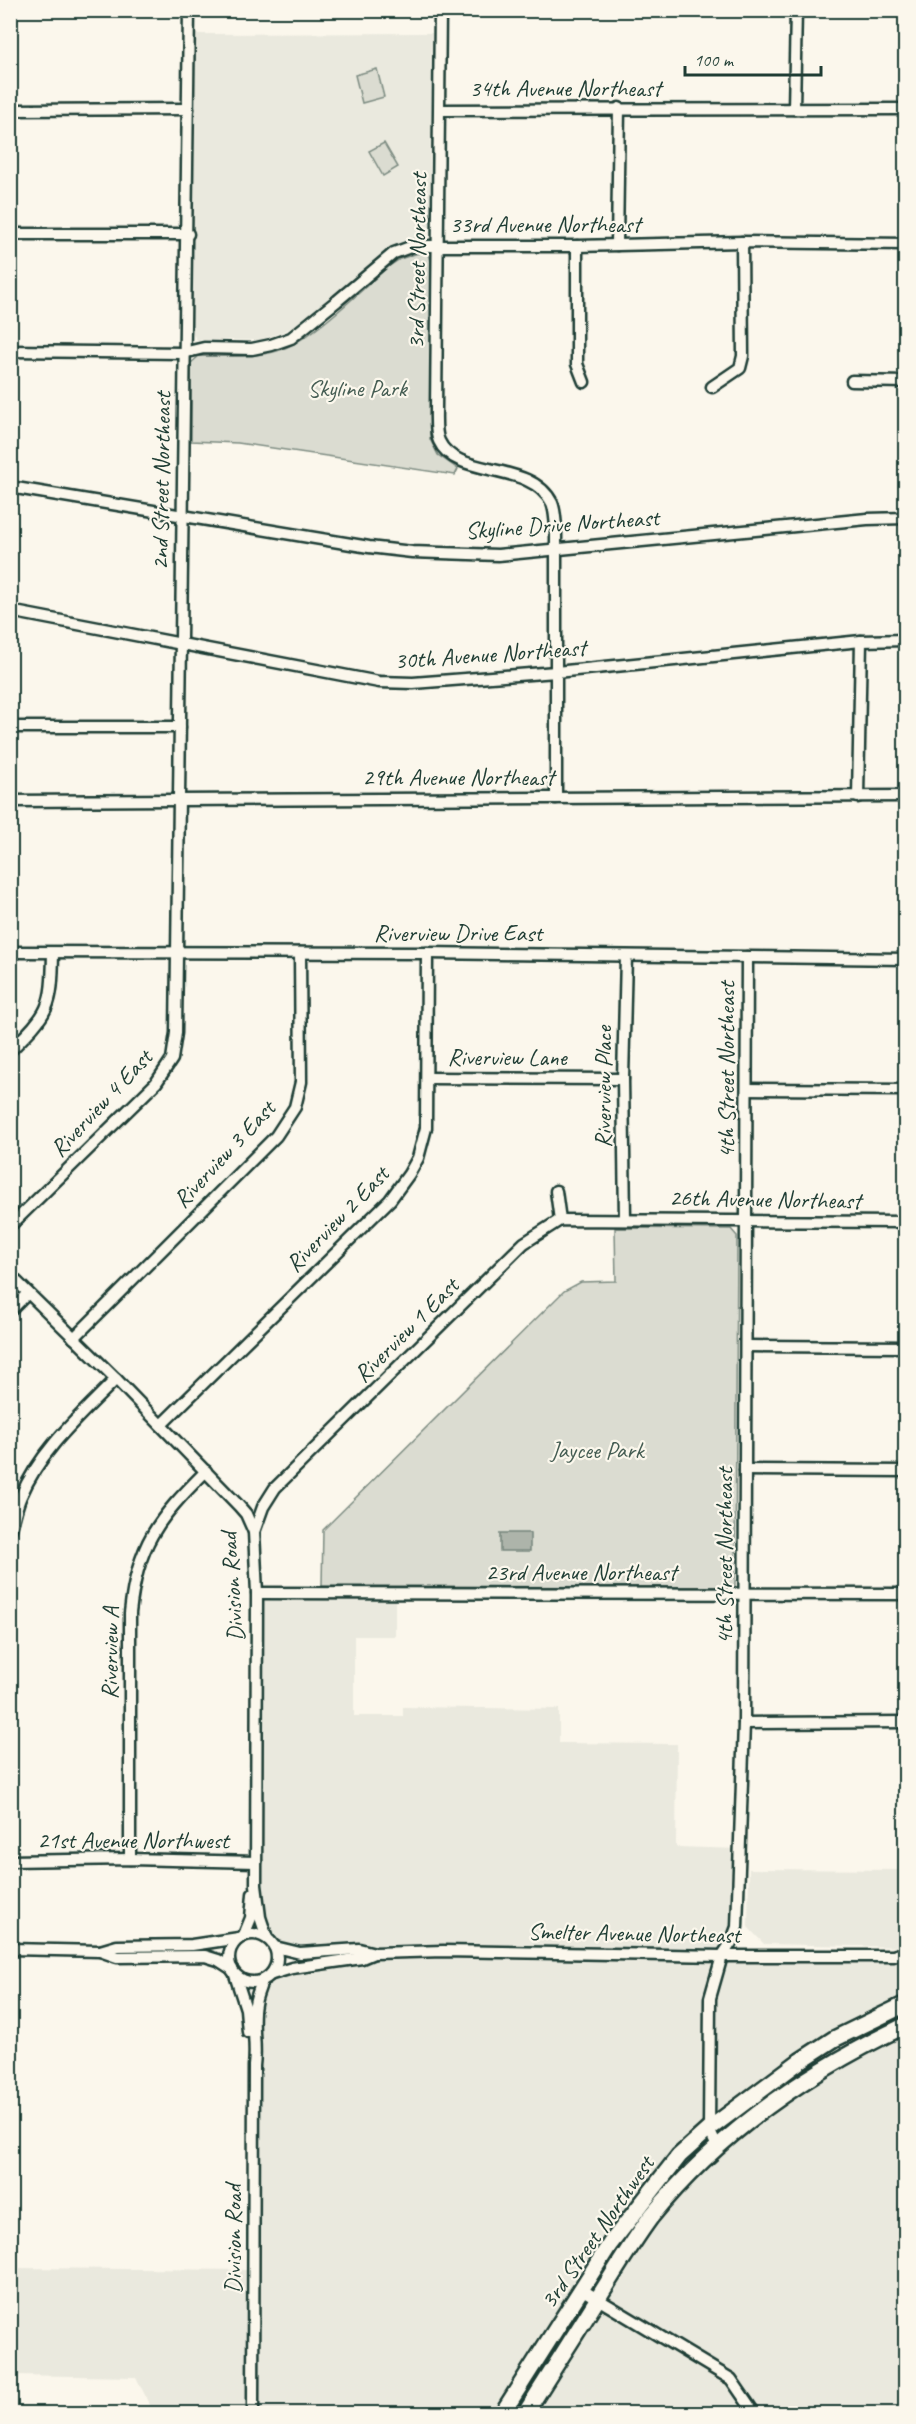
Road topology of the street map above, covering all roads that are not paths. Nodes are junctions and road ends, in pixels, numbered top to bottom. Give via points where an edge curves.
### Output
1 (189, 10) edge
2 (440, 10) edge
3 (796, 10) edge
4 (619, 108) junction
5 (188, 109) junction
6 (794, 109) junction
7 (906, 109) edge
8 (10, 110) edge
9 (441, 110) junction
10 (10, 234) edge
11 (188, 234) junction
12 (742, 242) junction
13 (906, 244) edge
14 (617, 245) junction
15 (437, 246) junction
16 (577, 246) junction
17 (10, 351) edge
18 (183, 353) junction
19 (852, 381) dead end
20 (584, 382) dead end
21 (906, 382) edge
22 (712, 387) dead end
23 (10, 487) edge
24 (182, 514) junction
25 (906, 518) edge
26 (556, 549) junction
27 (10, 611) edge
28 (906, 640) edge
29 (861, 641) junction
30 (181, 642) junction
31 (556, 672) junction
32 (18, 727) dead end
33 (180, 727) junction
34 (906, 796) edge
35 (858, 797) junction
36 (555, 798) junction
37 (179, 800) junction
38 (10, 801) edge
39 (10, 952) edge
40 (53, 953) junction
41 (177, 953) junction
42 (300, 953) junction
43 (427, 953) junction
44 (626, 956) junction
45 (747, 957) junction
46 (906, 959) edge
47 (10, 1051) edge
48 (427, 1078) junction
49 (623, 1079) junction
50 (747, 1089) junction
51 (906, 1090) edge
52 (556, 1191) dead end
53 (625, 1219) junction
54 (560, 1220) junction
55 (746, 1220) junction
56 (906, 1222) edge
57 (10, 1226) edge
58 (10, 1275) edge
59 (28, 1293) junction
60 (10, 1311) edge
61 (74, 1338) junction
62 (746, 1346) junction
63 (906, 1347) edge
64 (116, 1379) junction
65 (161, 1425) junction
66 (745, 1470) junction
67 (206, 1471) junction
68 (906, 1471) edge
69 (10, 1532) edge
70 (254, 1532) junction
71 (257, 1593) junction
72 (745, 1593) junction
73 (906, 1594) edge
74 (906, 1722) edge
75 (744, 1723) junction
76 (130, 1859) junction
77 (10, 1860) edge
78 (256, 1862) junction
79 (256, 1885) junction
80 (242, 1937) junction
81 (271, 1942) junction
82 (10, 1949) edge
83 (99, 1951) junction
84 (906, 1952) edge
85 (375, 1953) junction
86 (722, 1956) junction
87 (892, 1956) junction
88 (906, 1960) edge
89 (234, 1972) junction
90 (272, 1974) junction
91 (262, 1981) junction
92 (906, 2004) edge
93 (906, 2025) edge
94 (254, 2066) junction
95 (709, 2129) junction
96 (717, 2147) junction
97 (581, 2289) junction
98 (598, 2299) junction
99 (253, 2414) edge
100 (502, 2414) edge
101 (525, 2414) edge
102 (755, 2414) edge

1 - 5 street, 2nd Street Northeast
2 - 9 street, 3rd Street Northeast
3 - 6 street
4 - 6 street, 34th Avenue Northeast
4 - 9 street, 34th Avenue Northeast
4 - 14 street
5 - 8 street
5 - 11 street, 2nd Street Northeast
6 - 7 street, 34th Avenue Northeast
9 - 15 street, 3rd Street Northeast
10 - 11 street
11 - 18 street, 2nd Street Northeast
12 - 13 street, 33rd Avenue Northeast
12 - 14 street, 33rd Avenue Northeast
12 - 22 street via 743,356 740,368
14 - 16 street, 33rd Avenue Northeast
15 - 16 street, 33rd Avenue Northeast
15 - 18 street, 33rd Avenue Northeast via 413,246 394,252 291,338 252,349 204,348
15 - 26 street, 3rd Street Northeast via 438,440 448,454 523,477 541,488 553,505
16 - 20 street via 577,364
17 - 18 street, 33rd Avenue Northeast
18 - 24 street, 2nd Street Northeast
19 - 21 street
23 - 24 street, Skyline Drive Northeast
24 - 26 street, Skyline Drive Northeast via 412,552 498,555
24 - 30 street, 2nd Street Northeast
25 - 26 street, Skyline Drive Northeast
26 - 31 street, 3rd Street Northeast
27 - 30 street, 30th Avenue Northeast
28 - 29 street, 30th Avenue Northeast
29 - 31 street, 30th Avenue Northeast
29 - 35 street
30 - 31 street, 30th Avenue Northeast via 379,682 413,684
30 - 33 street, 2nd Street Northeast
31 - 36 street, 3rd Street Northeast
32 - 33 street
33 - 37 street, 2nd Street Northeast
34 - 35 street, 29th Avenue Northeast
35 - 36 street, 29th Avenue Northeast
36 - 37 street, 29th Avenue Northeast
37 - 38 street, 29th Avenue Northeast
37 - 41 street, 2nd Street Northeast
39 - 40 street, Riverview Drive East
40 - 41 street, Riverview Drive East
40 - 47 street via 53,993 48,1008
41 - 42 street, Riverview Drive East
41 - 57 street, Riverview 4 East via 172,1059 156,1083
42 - 43 street, Riverview Drive East
42 - 61 street, Riverview 3 East via 301,1082 295,1107 276,1136
43 - 44 street, Riverview Drive East
43 - 48 street, Riverview 2 East
44 - 45 street, Riverview Drive East
44 - 49 street, Riverview Place
45 - 46 street, Riverview Drive East
45 - 50 street, 4th Street Northeast
48 - 49 street, Riverview Lane
48 - 65 street, Riverview 2 East via 426,1128 418,1158 390,1200
49 - 53 street, Riverview Place
50 - 51 street
50 - 55 street, 4th Street Northeast
52 - 54 street
53 - 54 street
53 - 55 street, 26th Avenue Northeast
54 - 70 street, Riverview 1 East via 524,1243 275,1488 262,1507
55 - 56 street, 26th Avenue Northeast
55 - 62 street, 4th Street Northeast
58 - 59 street, Division Road
59 - 60 street
59 - 61 street, Division Road
61 - 64 street, Division Road
62 - 63 street
62 - 66 street, 4th Street Northeast
64 - 65 street, Division Road
64 - 69 street via 36,1467 20,1497
65 - 67 street, Division Road
66 - 68 street
66 - 72 street, 4th Street Northeast
67 - 70 street, Division Road via 246,1515
67 - 76 street, Riverview A via 157,1524 133,1581
70 - 71 street, Division Road
71 - 72 street, 23rd Avenue Northeast
71 - 78 street, Division Road
72 - 73 street, 23rd Avenue Northeast
72 - 75 street, 4th Street Northeast
74 - 75 street
75 - 86 street, 4th Street Northeast via 739,1914 731,1943
76 - 77 street, 21st Avenue Northwest
76 - 78 street, 21st Avenue Northwest
78 - 79 street, Division Road
79 - 80 street, Division Road via 251,1918
79 - 81 street, Division Road via 260,1917
80 - 81 street via 256,1934
80 - 83 street via 192,1945 117,1946
80 - 89 street via 230,1952
81 - 85 street, Smelter Avenue Northeast via 300,1953 359,1949
81 - 90 street via 278,1958
82 - 83 street
83 - 89 street via 117,1956 205,1956
84 - 87 street, Smelter Avenue Northeast
85 - 86 street, Smelter Avenue Northeast
85 - 90 street, Smelter Avenue Northeast
86 - 87 street, Smelter Avenue Northeast
86 - 95 street, 4th Street Northeast via 710,1998
87 - 88 street, Smelter Avenue Northeast
89 - 91 street via 245,1981
89 - 94 street, Division Road via 246,2009
90 - 91 street
91 - 94 street, Division Road via 255,2004
92 - 95 highway, 3rd Street Northwest via 834,2039
93 - 96 highway, 3rd Street Northwest via 792,2088
94 - 99 street, Division Road
95 - 96 street, 4th Street Northeast
95 - 97 highway, 3rd Street Northwest via 679,2156 642,2201
96 - 98 highway, 3rd Street Northwest via 650,2219
97 - 98 street
97 - 100 highway, 3rd Street Northwest
98 - 101 highway, 3rd Street Northwest
98 - 102 street via 731,2379

